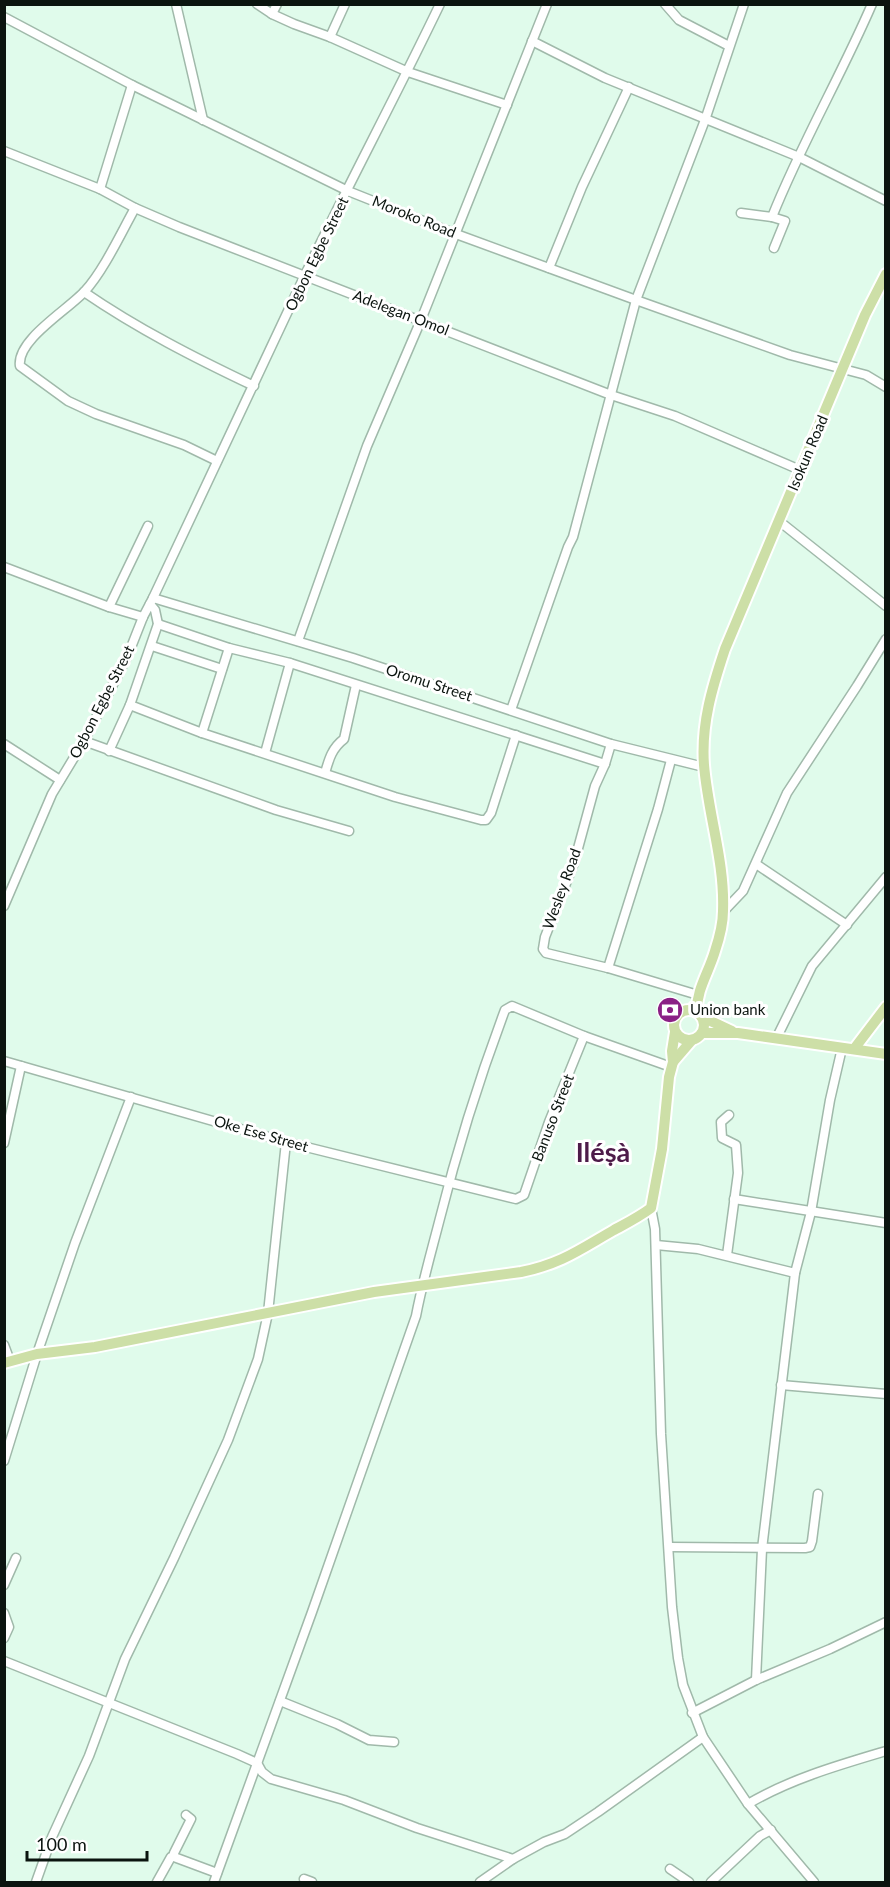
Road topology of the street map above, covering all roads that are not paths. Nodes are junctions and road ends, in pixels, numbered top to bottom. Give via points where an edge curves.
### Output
1 (176, 4) edge
2 (257, 4) edge
3 (277, 4) edge
4 (345, 4) edge
5 (440, 4) edge
6 (547, 4) edge
7 (744, 4) edge
8 (872, 4) edge
9 (668, 6) edge
10 (272, 15) junction
11 (4, 17) edge
12 (330, 37) junction
13 (532, 41) junction
14 (729, 46) junction
15 (408, 72) junction
16 (132, 85) junction
17 (629, 87) junction
18 (507, 105) junction
19 (203, 120) junction
20 (705, 120) junction
21 (4, 151) edge
22 (799, 157) junction
23 (100, 189) junction
24 (348, 191) junction
25 (885, 201) edge
26 (135, 208) junction
27 (741, 213) dead end
28 (772, 217) junction
29 (456, 234) junction
30 (774, 248) dead end
31 (549, 268) junction
32 (885, 274) edge
33 (304, 276) junction
34 (84, 292) junction
35 (636, 300) junction
36 (421, 320) junction
37 (843, 369) junction
38 (254, 386) junction
39 (885, 387) edge
40 (611, 395) junction
41 (217, 461) junction
42 (800, 470) junction
43 (779, 521) junction
44 (148, 526) dead end
45 (4, 567) edge
46 (152, 601) junction
47 (885, 606) edge
48 (108, 607) junction
49 (143, 617) junction
50 (158, 624) junction
51 (885, 639) edge
52 (298, 641) junction
53 (152, 646) junction
54 (229, 648) junction
55 (290, 663) junction
56 (222, 669) junction
57 (356, 685) junction
58 (130, 705) junction
59 (511, 711) junction
60 (202, 733) junction
61 (516, 735) junction
62 (84, 741) junction
63 (4, 744) edge
64 (611, 744) junction
65 (109, 751) junction
66 (265, 753) junction
67 (671, 760) junction
68 (605, 764) junction
69 (704, 767) junction
70 (325, 773) junction
71 (60, 780) junction
72 (349, 831) dead end
73 (756, 864) junction
74 (885, 877) edge
75 (4, 906) edge
76 (723, 912) junction
77 (847, 925) junction
78 (608, 968) junction
79 (698, 995) junction
80 (885, 1007) edge
81 (682, 1011) junction
82 (700, 1015) junction
83 (675, 1032) junction
84 (702, 1033) junction
85 (738, 1033) junction
86 (584, 1036) junction
87 (692, 1040) junction
88 (776, 1040) junction
89 (848, 1049) junction
90 (885, 1054) edge
91 (4, 1061) edge
92 (672, 1065) junction
93 (21, 1066) junction
94 (131, 1097) junction
95 (729, 1115) dead end
96 (286, 1142) junction
97 (4, 1143) edge
98 (448, 1184) junction
99 (520, 1198) joint
100 (734, 1199) junction
101 (651, 1208) junction
102 (811, 1212) junction
103 (885, 1223) edge
104 (656, 1245) junction
105 (727, 1255) junction
106 (795, 1273) junction
107 (422, 1284) junction
108 (268, 1312) junction
109 (4, 1345) edge
110 (37, 1354) junction
111 (6, 1362) edge
112 (781, 1385) junction
113 (885, 1394) edge
114 (4, 1461) edge
115 (818, 1494) dead end
116 (669, 1547) junction
117 (762, 1549) junction
118 (16, 1558) dead end
119 (4, 1585) edge
120 (4, 1614) edge
121 (885, 1622) edge
122 (4, 1638) edge
123 (4, 1661) edge
124 (756, 1680) junction
125 (280, 1701) junction
126 (109, 1702) junction
127 (692, 1713) junction
128 (703, 1737) junction
129 (394, 1742) dead end
130 (885, 1751) edge
131 (257, 1762) junction
132 (748, 1804) junction
133 (186, 1815) dead end
134 (771, 1830) junction
135 (174, 1856) junction
136 (513, 1859) junction
137 (670, 1869) dead end
138 (217, 1873) junction
139 (36, 1882) edge
140 (157, 1882) edge
141 (214, 1882) edge
142 (480, 1882) edge
143 (689, 1882) edge
144 (711, 1882) edge
145 (814, 1882) edge

1 - 19 street
2 - 10 street
3 - 10 street
4 - 12 street
5 - 15 street, Ogbon Egbe Street
6 - 13 street
7 - 14 street
8 - 22 street
9 - 14 street via 679,20
10 - 12 street
11 - 16 street, Moroko Road
12 - 15 street
13 - 17 street
13 - 18 street
14 - 20 street
15 - 18 street
15 - 24 street, Ogbon Egbe Street
16 - 19 street, Moroko Road
16 - 23 street
17 - 20 street
17 - 31 street
18 - 29 street
19 - 24 street, Moroko Road
20 - 22 street
20 - 35 street
21 - 23 street, Adelegan Omol
22 - 25 street
22 - 28 street
23 - 26 street, Adelegan Omol
24 - 29 street, Moroko Road
24 - 33 street, Ogbon Egbe Street
26 - 33 street, Adelegan Omol
26 - 34 street
27 - 28 street
28 - 30 street via 785,221
29 - 31 street, Moroko Road
29 - 36 street
31 - 35 street, Moroko Road
32 - 37 main road, Isokun Road
33 - 36 street, Adelegan Omol
33 - 38 street, Ogbon Egbe Street
34 - 38 street via 137,327
34 - 41 street via 20,354 20,366 68,401
35 - 37 street, Moroko Road via 790,355
35 - 40 street
36 - 40 street, Adelegan Omol
36 - 52 street via 367,446
37 - 39 street, Moroko Road via 866,375
37 - 42 main road, Isokun Road
38 - 41 street, Ogbon Egbe Street
40 - 42 street, Adelegan Omol via 675,416
40 - 59 street via 573,537
41 - 46 street, Ogbon Egbe Street
42 - 43 main road, Isokun Road
43 - 47 street
43 - 69 main road, Isokun Road via 725,649 707,707
44 - 48 street
45 - 48 street
46 - 49 street, Ogbon Egbe Street
46 - 50 street
46 - 52 street, Oromu Street
48 - 49 street
49 - 62 street, Ogbon Egbe Street
50 - 53 street
50 - 54 street
51 - 73 street via 787,793
52 - 59 street, Oromu Street
53 - 56 street
53 - 58 street
54 - 55 street
54 - 56 street
55 - 57 street
55 - 66 street
56 - 60 street
57 - 61 street
57 - 70 street via 344,739 330,754
58 - 60 street
58 - 65 street
59 - 64 street, Oromu Street
60 - 66 street
61 - 68 street
61 - 70 street via 486,820 440,810
62 - 65 street
62 - 71 street, Ogbon Egbe Street
63 - 71 street
64 - 67 street, Oromu Street
64 - 68 street, Wesley Road
65 - 72 street via 276,810
66 - 70 street
67 - 69 street, Oromu Street
67 - 78 street
68 - 78 street, Wesley Road via 543,949
69 - 76 main road via 722,880
71 - 75 street, Ogbon Egbe Street
73 - 76 street via 743,891
73 - 77 street
74 - 77 street
76 - 79 main road via 715,951
77 - 88 street via 812,966
78 - 79 street, Wesley Road
79 - 81 main road
79 - 82 main road
80 - 89 main road
81 - 82 main road
81 - 83 main road via 674,1019
82 - 84 main road
82 - 85 main road
83 - 87 main road
83 - 92 main road
84 - 85 main road
84 - 87 main road
85 - 88 main road
86 - 92 street
86 - 98 street via 512,1006 505,1010
86 - 99 street, Banuso Street
87 - 92 main road
88 - 89 main road
89 - 90 main road
89 - 102 street via 830,1100
91 - 93 street, Oke Ese Street
92 - 101 main road
93 - 94 street, Oke Ese Street
93 - 97 street
94 - 96 street, Oke Ese Street
94 - 110 street
95 - 100 street via 721,1122 722,1138 736,1145 738,1152
96 - 98 street, Oke Ese Street
96 - 108 street
98 - 99 street, Oke Ese Street
98 - 107 street
100 - 102 street
100 - 105 street
101 - 104 street
101 - 107 main road via 569,1257 541,1268 491,1278
102 - 103 street
102 - 106 street
104 - 105 street
104 - 116 street via 660,1414
105 - 106 street
106 - 112 street
107 - 108 main road
107 - 125 street via 416,1316
108 - 110 main road via 95,1347
108 - 126 street via 258,1359 228,1440 125,1659
109 - 111 street
110 - 111 main road
110 - 114 street
112 - 113 street
112 - 117 street
115 - 117 street via 810,1546
116 - 117 street
116 - 127 street via 678,1658
117 - 124 street
118 - 119 street
120 - 122 street via 9,1627
121 - 124 street
123 - 126 street
124 - 127 street
125 - 129 street via 369,1740
125 - 131 street
126 - 131 street
126 - 139 street
127 - 128 street
128 - 132 street
128 - 136 street via 565,1834
130 - 132 street via 770,1790
131 - 136 street via 271,1779
131 - 138 street
132 - 134 street
133 - 135 street via 191,1819
134 - 144 street
134 - 145 street
135 - 138 street
135 - 140 street
136 - 142 street
137 - 143 street
138 - 141 street

